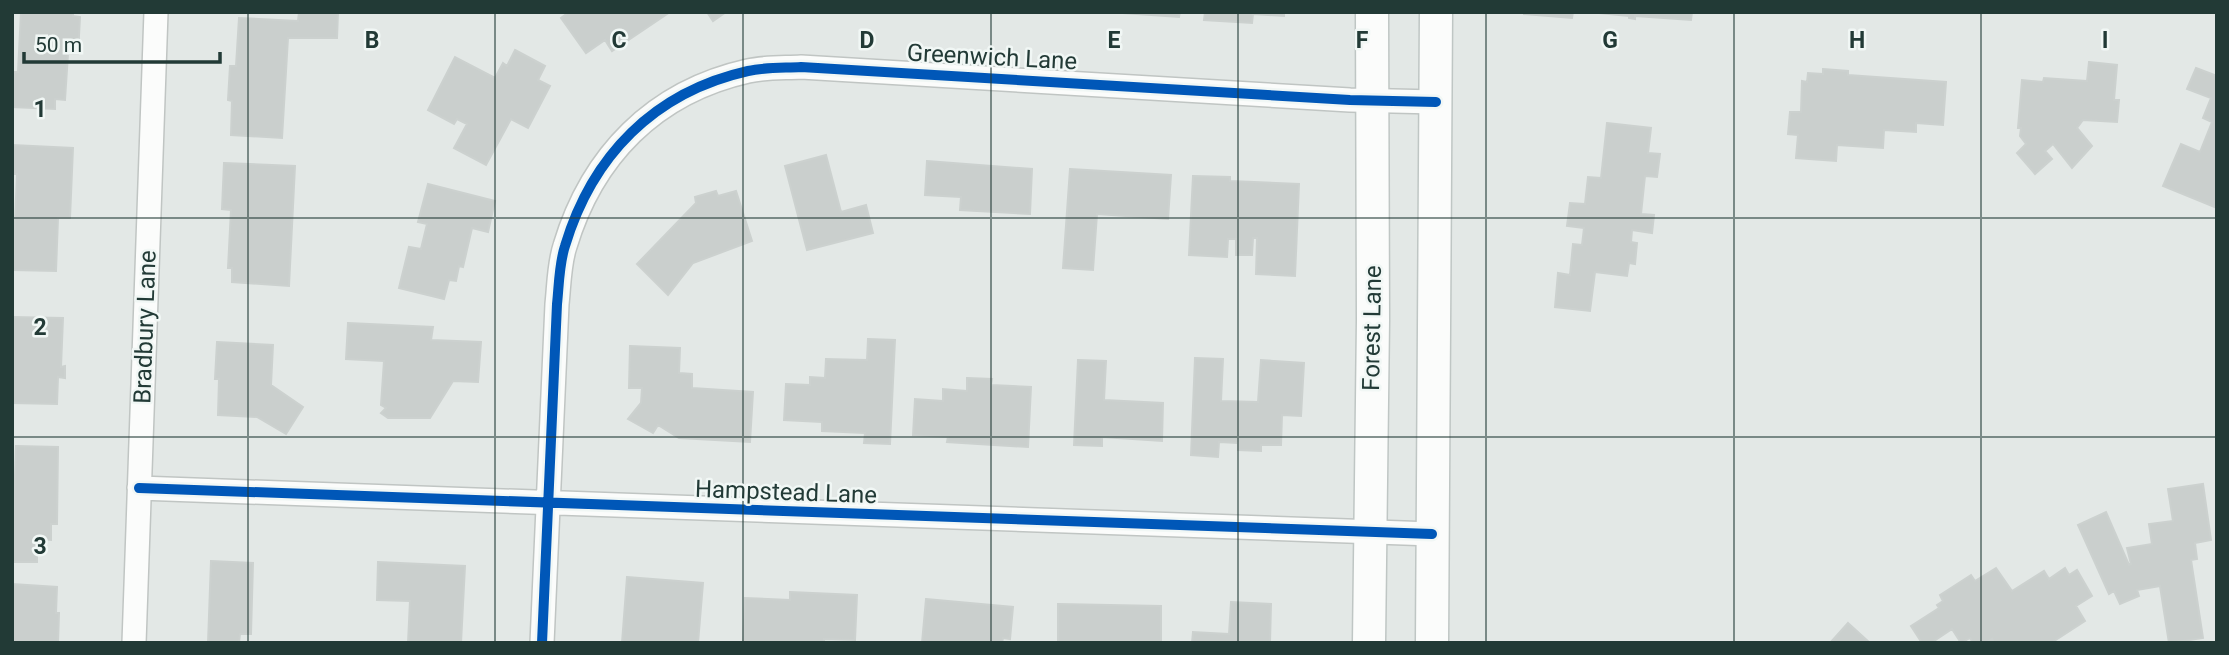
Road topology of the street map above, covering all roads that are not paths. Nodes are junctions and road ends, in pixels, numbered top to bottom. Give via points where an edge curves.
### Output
1 (156, 12) edge
2 (1372, 12) edge
3 (1436, 12) edge
4 (1373, 101) junction
5 (1436, 102) junction
6 (139, 488) junction
7 (549, 505) junction
8 (1370, 534) junction
9 (1432, 534) junction
10 (134, 643) edge
11 (542, 643) edge
12 (1369, 643) edge
13 (1432, 643) edge

1 - 6 street, Bradbury Lane
2 - 4 main road, Forest Lane
3 - 5 main road
4 - 5 street, Greenwich Lane
4 - 7 street, Greenwich Lane via 801,66 750,71 702,86 659,108 619,145 584,194 564,249 557,304
4 - 8 main road, Forest Lane
5 - 9 main road
6 - 7 street, Hampstead Lane
6 - 10 street, Bradbury Lane
7 - 8 street, Hampstead Lane
7 - 11 street, Greenwich Lane
8 - 9 street, Hampstead Lane
8 - 12 main road, Forest Lane
9 - 13 main road

